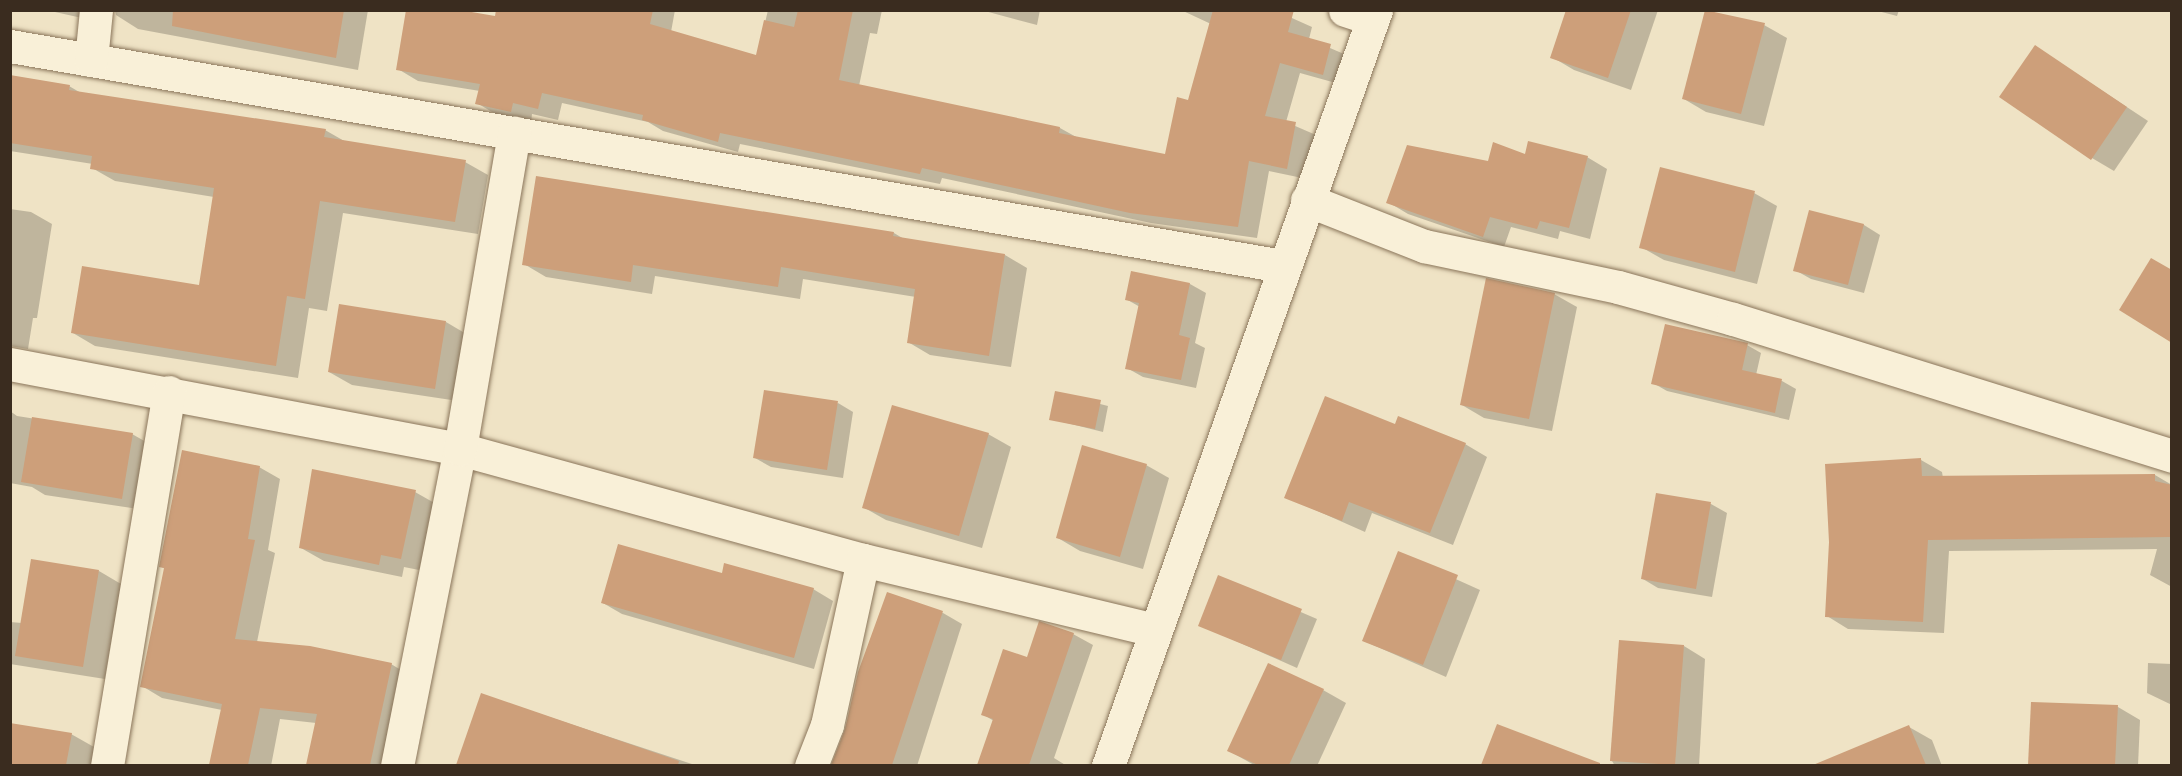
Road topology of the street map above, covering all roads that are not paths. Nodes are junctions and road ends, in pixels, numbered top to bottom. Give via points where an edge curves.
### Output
1 (96, 10) edge
2 (1365, 13) edge
3 (10, 46) edge
4 (91, 60) junction
5 (514, 133) junction
6 (1307, 200) junction
7 (1282, 266) junction
8 (10, 364) edge
9 (169, 392) junction
10 (460, 449) junction
11 (2172, 456) edge
12 (863, 560) junction
13 (1155, 630) junction
14 (107, 765) edge
15 (398, 765) edge
16 (811, 765) edge
17 (1108, 765) edge

1 - 4 street
2 - 6 street
3 - 4 street
4 - 5 street
5 - 7 street
5 - 10 street
6 - 7 street
6 - 11 street via 1424,246 1618,287 1733,319
7 - 13 street
8 - 9 street
9 - 10 street
9 - 14 street
10 - 12 street
10 - 15 street
12 - 13 street
12 - 16 street via 827,725
13 - 17 street

